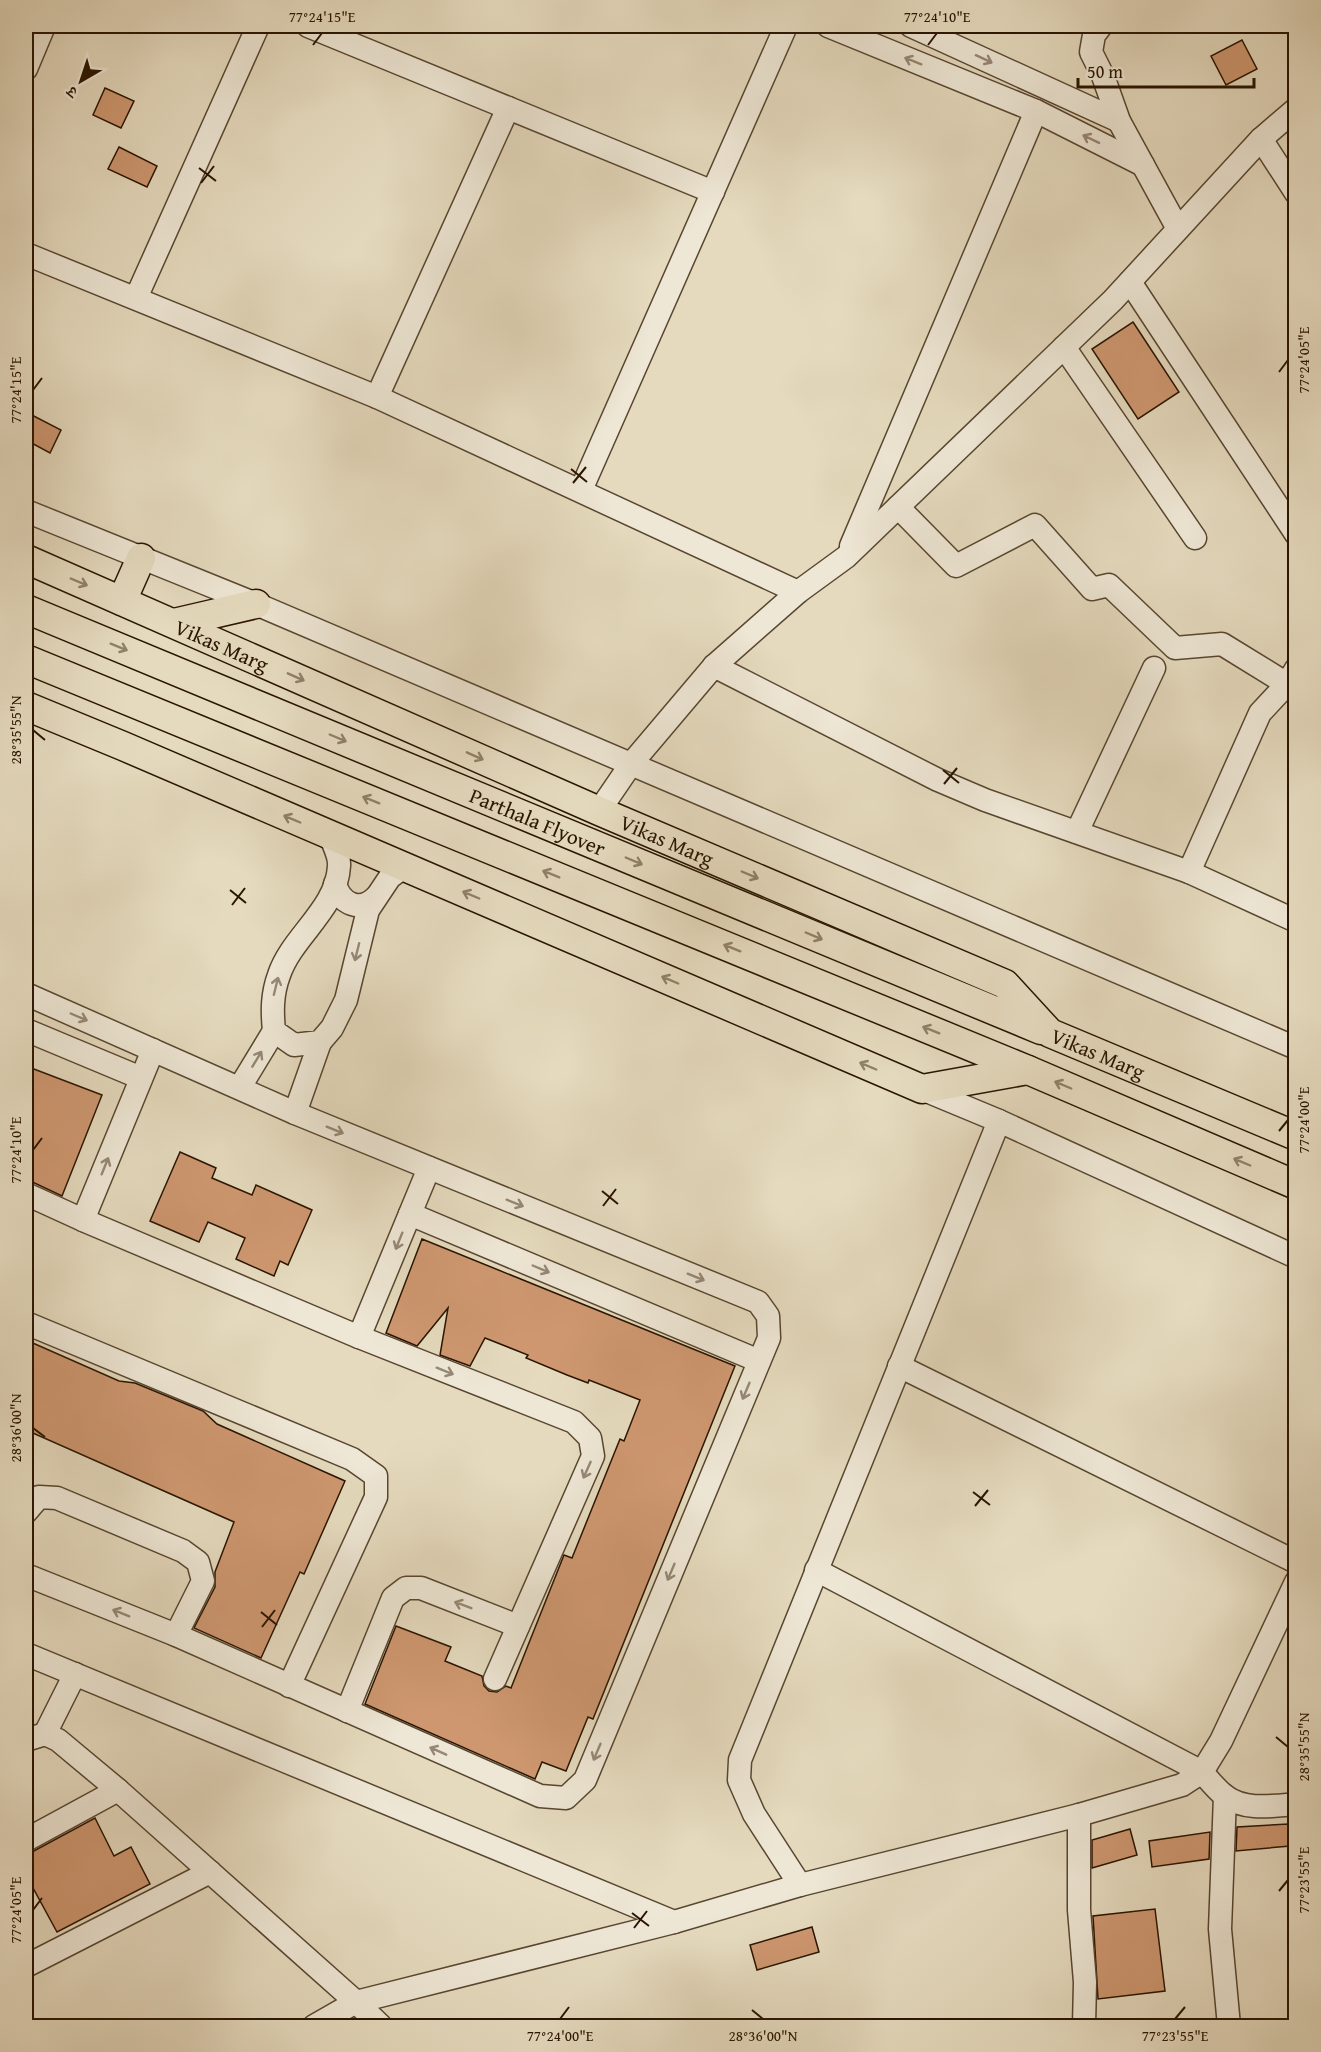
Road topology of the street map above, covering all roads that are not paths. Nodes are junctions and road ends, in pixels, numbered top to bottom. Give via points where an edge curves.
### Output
1 (44, 26) edge
2 (258, 26) edge
3 (308, 26) edge
4 (786, 26) edge
5 (828, 26) edge
6 (911, 26) edge
7 (1101, 26) edge
8 (869, 33) edge
9 (26, 69) edge
10 (508, 108) junction
11 (1296, 109) edge
12 (1035, 111) junction
13 (1119, 121) junction
14 (1261, 139) junction
15 (1143, 165) junction
16 (713, 192) junction
17 (1296, 193) edge
18 (1178, 229) junction
19 (26, 254) edge
20 (1130, 282) junction
21 (136, 298) junction
22 (1064, 347) junction
23 (377, 397) junction
24 (580, 490) junction
25 (898, 507) junction
26 (26, 511) edge
27 (1296, 534) edge
28 (1195, 538) dead end
29 (846, 557) junction
30 (141, 558) junction
31 (26, 559) edge
32 (798, 592) junction
33 (122, 601) junction
34 (256, 604) junction
35 (26, 609) edge
36 (174, 623) junction
37 (26, 659) edge
38 (714, 666) junction
39 (1155, 668) dead end
40 (1293, 679) edge
41 (26, 706) edge
42 (631, 764) junction
43 (599, 811) junction
44 (1077, 832) junction
45 (330, 835) junction
46 (1189, 872) junction
47 (337, 875) junction
48 (388, 882) junction
49 (1296, 921) edge
50 (26, 994) edge
51 (26, 1030) edge
52 (274, 1031) junction
53 (1050, 1033) junction
54 (320, 1042) junction
55 (1296, 1048) edge
56 (153, 1050) junction
57 (1028, 1070) junction
58 (141, 1078) junction
59 (240, 1087) junction
60 (922, 1089) junction
61 (295, 1113) junction
62 (999, 1121) junction
63 (1296, 1136) edge
64 (429, 1168) junction
65 (1296, 1185) edge
66 (26, 1194) edge
67 (410, 1214) junction
68 (83, 1220) junction
69 (1296, 1257) edge
70 (26, 1323) edge
71 (359, 1337) junction
72 (759, 1361) junction
73 (899, 1366) junction
74 (26, 1512) edge
75 (1296, 1562) edge
76 (816, 1570) junction
77 (26, 1575) edge
78 (1296, 1582) edge
79 (518, 1626) junction
80 (176, 1635) junction
81 (26, 1654) edge
82 (75, 1674) junction
83 (495, 1679) dead end
84 (290, 1686) junction
85 (347, 1711) junction
86 (35, 1737) edge
87 (1202, 1772) junction
88 (118, 1790) junction
89 (1225, 1796) junction
90 (1296, 1804) edge
91 (1079, 1815) junction
92 (26, 1840) edge
93 (210, 1872) junction
94 (800, 1885) junction
95 (674, 1922) junction
96 (26, 1966) edge
97 (356, 2002) junction
98 (314, 2026) edge
99 (381, 2026) edge
100 (1084, 2026) edge
101 (1229, 2026) edge

1 - 9 street
2 - 21 street
3 - 10 street
4 - 16 street
5 - 8 street
6 -> 13 street
7 - 13 street via 1094,35 1091,52
12 -> 8 street
10 - 16 street
10 - 23 street
11 - 14 street
15 -> 12 street
12 - 29 street
13 - 15 street
14 - 17 street
14 - 18 street
15 - 18 street
16 - 24 street
18 - 20 street
19 - 21 street
20 - 22 street
20 - 27 street
21 - 23 street
22 - 25 street
22 - 28 street
23 - 24 street
24 - 32 street
25 - 29 street
25 - 40 street via 956,566 1035,525 1092,589 1109,585 1174,648 1222,644
26 - 30 street
29 - 32 street
30 - 33 main road
30 - 34 street
31 -> 33 main road, Vikas Marg
32 - 38 street
33 - 36 main road, Vikas Marg
34 - 36 main road
34 - 42 street
35 -> 53 main road, Parthala Flyover
36 -> 43 main road, Vikas Marg
57 -> 37 main road, Parthala Flyover
38 - 42 street
38 - 44 street via 938,780
39 - 44 street
40 - 46 street via 1260,713
45 -> 41 main road
42 - 43 street
42 - 55 street
43 -> 53 main road, Vikas Marg via 1005,984
44 - 46 street
45 - 47 street
45 - 48 main road
46 - 49 street
47 - 48 street via 349,860 362,861
47 - 48 street via 342,898 363,906
52 -> 47 street via 272,1004 279,973 332,895
48 -> 54 street via 368,910 346,1000
60 -> 48 main road
50 -> 56 street
51 - 58 street
52 - 54 street via 294,1045
59 -> 52 street
53 - 63 main road, Vikas Marg
54 - 61 street
56 - 58 street
56 - 59 street
57 - 60 main road
65 -> 57 main road, Vikas Marg
68 -> 58 street
59 - 61 street
60 - 62 street
61 -> 64 street
62 - 69 street
62 - 73 street
64 - 67 street
64 -> 72 street via 758,1302 768,1316 769,1338
66 - 68 street
67 -> 71 street
67 -> 72 street
68 - 71 street
70 - 84 street via 352,1459 376,1476 376,1497
71 -> 79 street via 574,1422 590,1438 593,1456
72 -> 85 street via 585,1780 566,1798 540,1796
73 - 75 street
73 - 76 street
74 - 80 street via 39,1497 57,1498 183,1551 198,1562 203,1581
76 - 87 street
76 - 94 street via 740,1760 739,1780 754,1814
80 -> 77 street
78 - 87 street via 1221,1741
79 - 83 street
79 -> 85 street via 421,1588 406,1588 393,1598
80 - 84 street
81 - 82 street
82 - 86 street
82 - 95 street
84 - 85 street
86 - 88 street via 58,1740
87 - 89 street
87 - 91 street via 1182,1785
88 - 92 street
88 - 93 street
89 - 90 street via 1243,1805
89 - 101 street via 1220,1929
91 - 94 street
91 - 100 street
93 - 96 street
93 - 97 street
94 - 95 street
95 - 97 street
97 - 98 street
97 - 99 street

